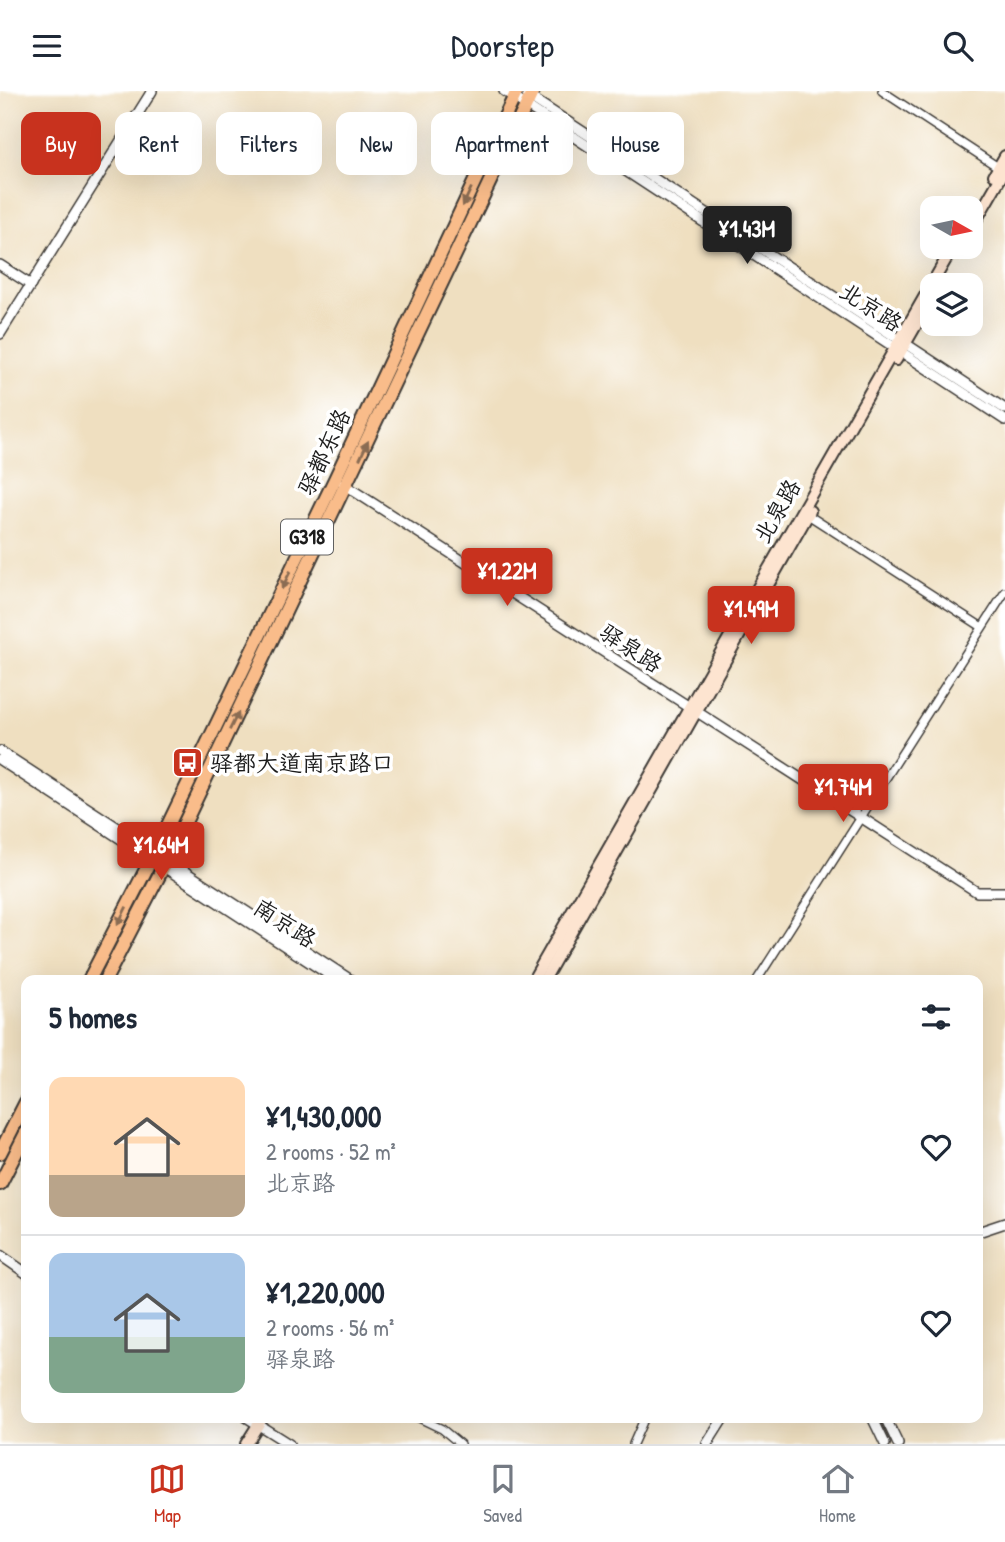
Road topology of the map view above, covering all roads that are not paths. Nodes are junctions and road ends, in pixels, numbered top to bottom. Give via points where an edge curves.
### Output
1 (152, 91) edge
2 (882, 91) edge
3 (521, 95) edge
4 (1005, 156) edge
5 (1003, 169) edge
6 (984, 196) edge
7 (984, 205) edge
8 (947, 259) edge
9 (0, 265) edge
10 (31, 285) junction
11 (920, 316) edge
12 (0, 334) edge
13 (901, 344) junction
14 (1005, 409) edge
15 (1005, 419) edge
16 (341, 482) junction
17 (804, 513) junction
18 (1005, 592) edge
19 (982, 627) junction
20 (691, 710) junction
21 (0, 751) edge
22 (0, 759) edge
23 (860, 817) junction
24 (153, 855) junction
25 (166, 863) junction
26 (1005, 893) edge
27 (92, 975) edge
28 (109, 975) edge
29 (330, 975) edge
30 (343, 975) edge
31 (536, 975) edge
32 (547, 975) edge
33 (760, 975) edge
34 (21, 1112) edge
35 (21, 1143) edge
36 (0, 1153) edge
37 (0, 1184) edge
38 (1005, 1223) edge
39 (983, 1230) edge
40 (0, 1255) edge
41 (21, 1270) edge
42 (254, 1423) edge
43 (255, 1423) edge
44 (260, 1423) edge
45 (430, 1423) edge
46 (642, 1423) edge
47 (720, 1423) edge
48 (875, 1423) edge
49 (888, 1423) edge
50 (240, 1444) edge
51 (246, 1444) edge
52 (289, 1444) edge
53 (460, 1444) edge
54 (633, 1444) edge
55 (707, 1444) edge
56 (885, 1444) edge
57 (898, 1444) edge

1 - 10 street
2 - 5 street
3 - 13 street, 北京路
3 - 16 highway, 驿都东路 / G318
4 - 5 main road
5 - 6 main road
5 - 7 main road
8 - 13 main road, 北泉路
9 - 10 street
10 - 12 street
11 - 13 main road, 北泉路
13 - 14 street, 北京路
13 - 15 street, 北京路
13 - 17 main road, 北泉路
16 - 20 street, 驿泉路
16 -> 24 highway, 驿都东路 / G318
25 -> 16 highway, 驿都东路 / G318
17 - 19 street
17 - 20 main road, 北泉路
18 - 19 street
19 - 23 street
20 - 23 street, 驿泉路
20 - 31 main road, 北泉路
20 - 32 main road, 北泉路
21 - 24 street
22 - 24 street, 南京路
23 - 26 street, 驿泉路 via 977,892
23 - 33 street
24 - 25 street, 南京路
24 -> 27 highway, 驿都东路 / G318
25 - 28 highway, 驿都东路 / G318
25 - 29 street, 南京路
25 - 30 street
34 - 36 highway
35 - 37 highway
38 - 39 street
40 - 41 street
42 - 50 main road
43 - 51 main road
44 - 52 street
45 - 53 street
46 - 54 street
47 - 55 street
48 - 56 street
49 - 57 street

